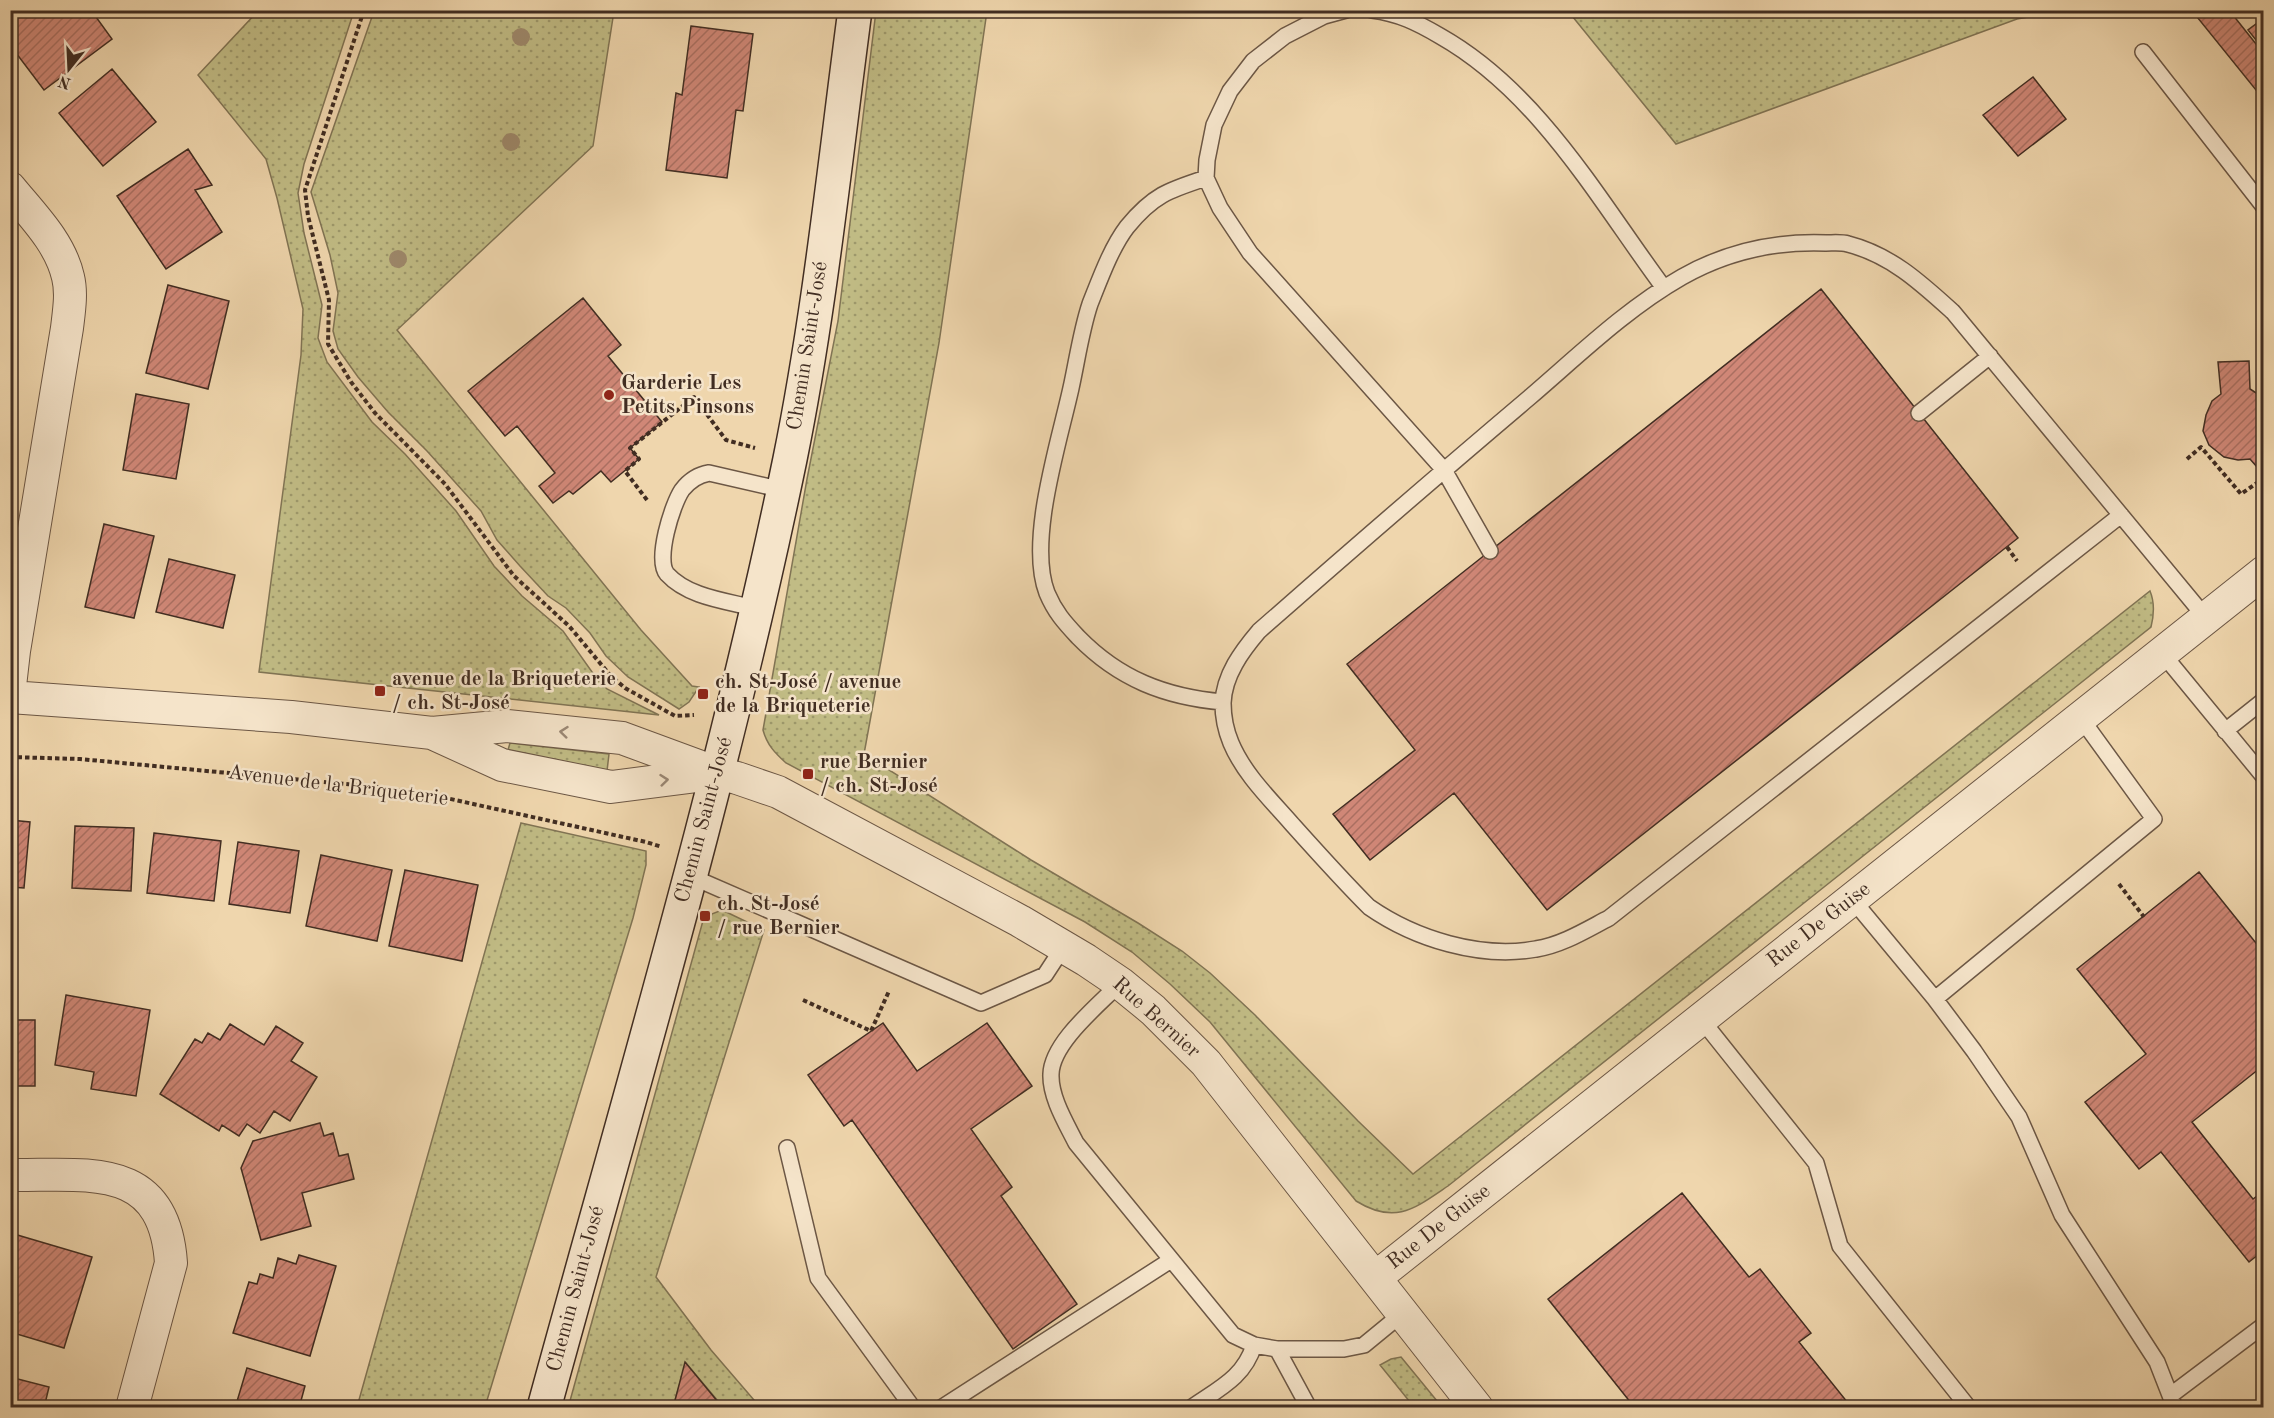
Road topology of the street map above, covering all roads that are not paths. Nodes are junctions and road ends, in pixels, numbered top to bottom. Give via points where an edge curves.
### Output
1 (855, 10) edge
2 (1346, 10) edge
3 (1372, 10) edge
4 (2143, 52) dead end
5 (1206, 178) junction
6 (10, 188) edge
7 (2264, 207) edge
8 (1664, 288) junction
9 (1990, 356) junction
10 (1919, 413) dead end
11 (1444, 470) junction
12 (783, 490) junction
13 (2121, 515) junction
14 (1490, 550) dead end
15 (2264, 572) edge
16 (758, 609) junction
17 (2206, 618) junction
18 (2162, 653) junction
19 (10, 686) edge
20 (10, 697) edge
21 (2264, 700) edge
22 (1223, 702) junction
23 (2080, 717) junction
24 (2224, 731) junction
25 (432, 734) junction
26 (717, 773) junction
27 (2264, 777) edge
28 (690, 876) junction
29 (1852, 899) junction
30 (1064, 946) junction
31 (1120, 984) junction
32 (1935, 999) junction
33 (1701, 1019) junction
34 (787, 1148) dead end
35 (10, 1175) edge
36 (1171, 1260) junction
37 (1375, 1278) junction
38 (1403, 1313) junction
39 (2264, 1325) edge
40 (1254, 1345) junction
41 (1277, 1349) junction
42 (2173, 1401) edge
43 (132, 1407) edge
44 (544, 1407) edge
45 (913, 1407) edge
46 (941, 1407) edge
47 (1191, 1407) edge
48 (1309, 1407) edge
49 (1477, 1407) edge
50 (1969, 1407) edge

1 - 12 street, Chemin Saint-José via 813,331
2 - 5 lane via 1324,16 1285,36 1253,61 1230,90 1214,124
3 - 8 lane via 1413,20 1457,45 1522,100 1578,169
4 - 7 lane
5 - 11 lane via 1250,254
5 - 22 lane via 1167,191 1149,203 1126,229 1109,261 1087,318 1044,509 1041,561 1046,591 1058,617 1111,667 1175,695
6 - 19 street via 61,256 69,278 70,299
8 - 9 lane via 1716,260 1751,249 1810,242 1847,243 1882,256 1911,274 1953,312
8 - 11 lane via 1632,310
9 - 10 lane
9 - 13 lane
11 - 14 lane
11 - 22 lane via 1259,631 1229,676
12 - 16 street, Chemin Saint-José
12 - 16 lane via 709,473 700,475 681,492 662,553 665,573 678,584 696,593
13 - 17 lane
13 - 22 lane via 1609,918 1536,949 1504,951 1461,946 1418,935 1369,907 1242,763 1231,743
15 - 17 street, Rue De Guise
16 - 26 street, Chemin Saint-José
17 - 18 street, Rue De Guise
18 - 23 street, Rue De Guise
18 - 24 lane
20 - 25 street via 291,717
21 - 24 lane
23 - 29 street, Rue De Guise
23 - 32 lane via 2154,819
24 - 27 lane
26 -> 25 street via 622,738 507,726
25 -> 26 street via 502,765 611,787
26 - 28 street, Chemin Saint-José
26 - 30 street, Rue Bernier via 778,792
28 - 30 lane via 981,1003 1045,975
28 - 44 street, Chemin Saint-José
29 - 32 lane
29 - 33 street, Rue De Guise
30 - 31 street, Rue Bernier
31 - 36 lane via 1060,1048 1051,1075 1060,1112 1076,1143
31 - 37 street, Rue Bernier via 1153,1010 1206,1063
32 - 42 lane via 2019,1117 2062,1215 2157,1362
33 - 37 street, Rue De Guise
33 - 50 lane via 1816,1163 1840,1246
34 - 45 lane via 818,1278
35 - 43 street via 97,1176 117,1180 136,1188 151,1201 163,1220 171,1263
36 - 40 lane via 1233,1335
36 - 46 lane
37 - 38 street, Rue Bernier
38 - 41 lane via 1364,1345 1344,1349
38 - 49 street, Rue Bernier
39 - 42 lane
40 - 41 lane
40 - 47 lane via 1239,1374
41 - 48 lane

